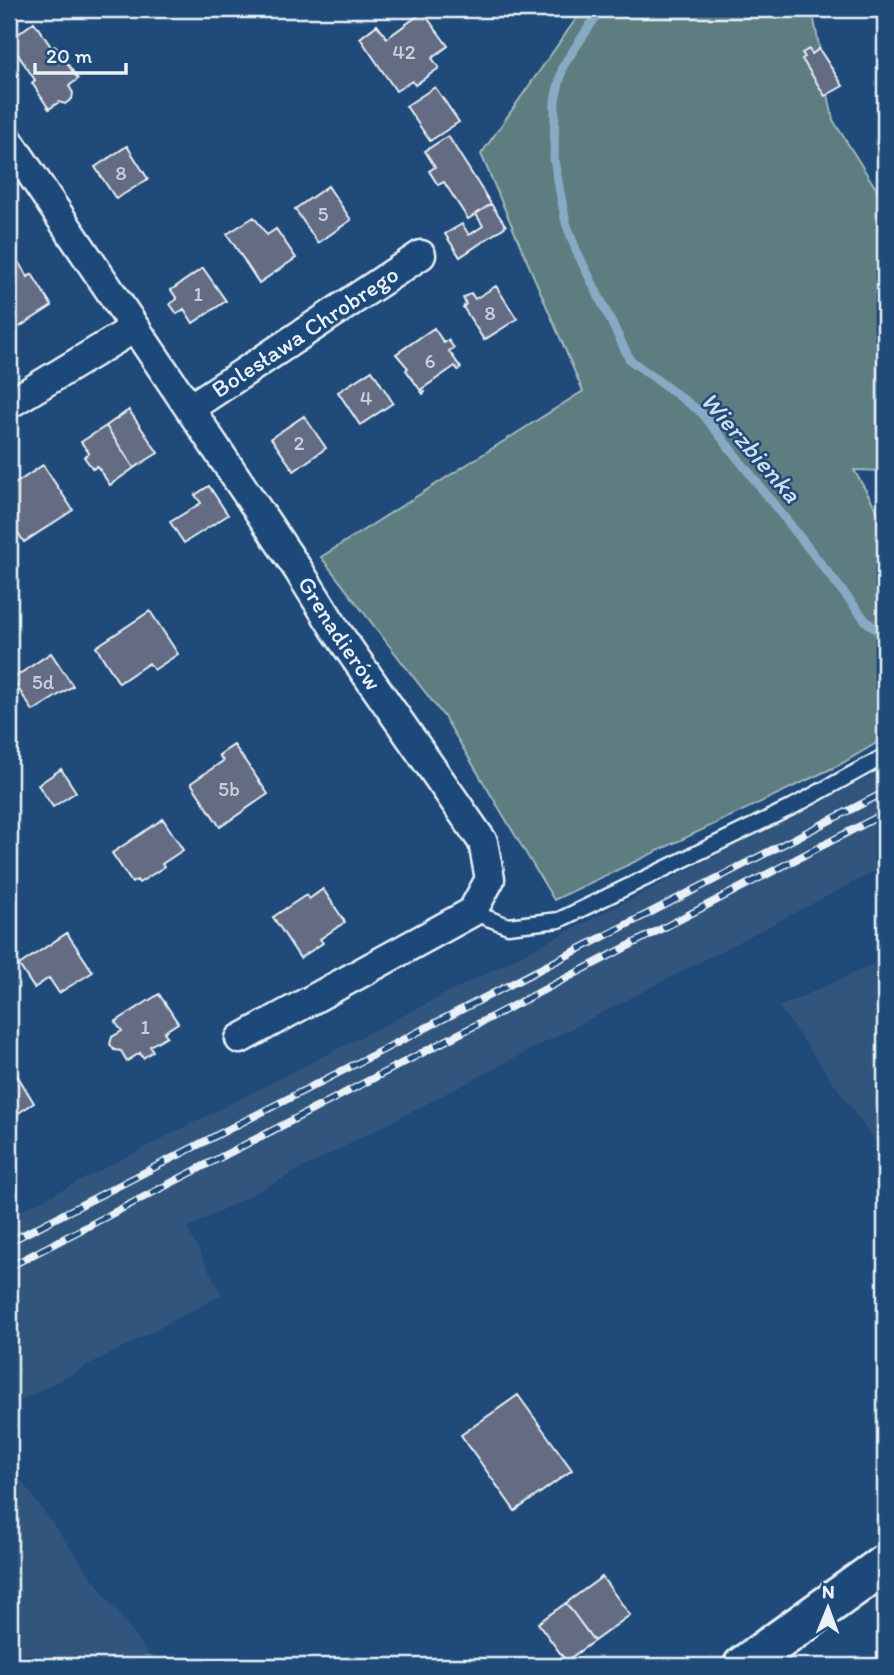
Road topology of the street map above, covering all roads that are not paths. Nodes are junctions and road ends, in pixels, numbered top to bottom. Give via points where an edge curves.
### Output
1 (9, 141) edge
2 (421, 255) dead end
3 (133, 329) junction
4 (9, 404) edge
5 (190, 408) junction
6 (885, 756) edge
7 (472, 912) junction
8 (240, 1039) dead end
9 (885, 1564) edge
10 (743, 1666) edge

1 - 3 street, Grenadierów
2 - 5 street, Bolesława Chrobrego
3 - 4 street
3 - 5 street, Grenadierów
5 - 7 street, Grenadierów via 483,842 490,879
6 - 7 lane via 792,807 559,920 508,926
7 - 8 street
9 - 10 main road

